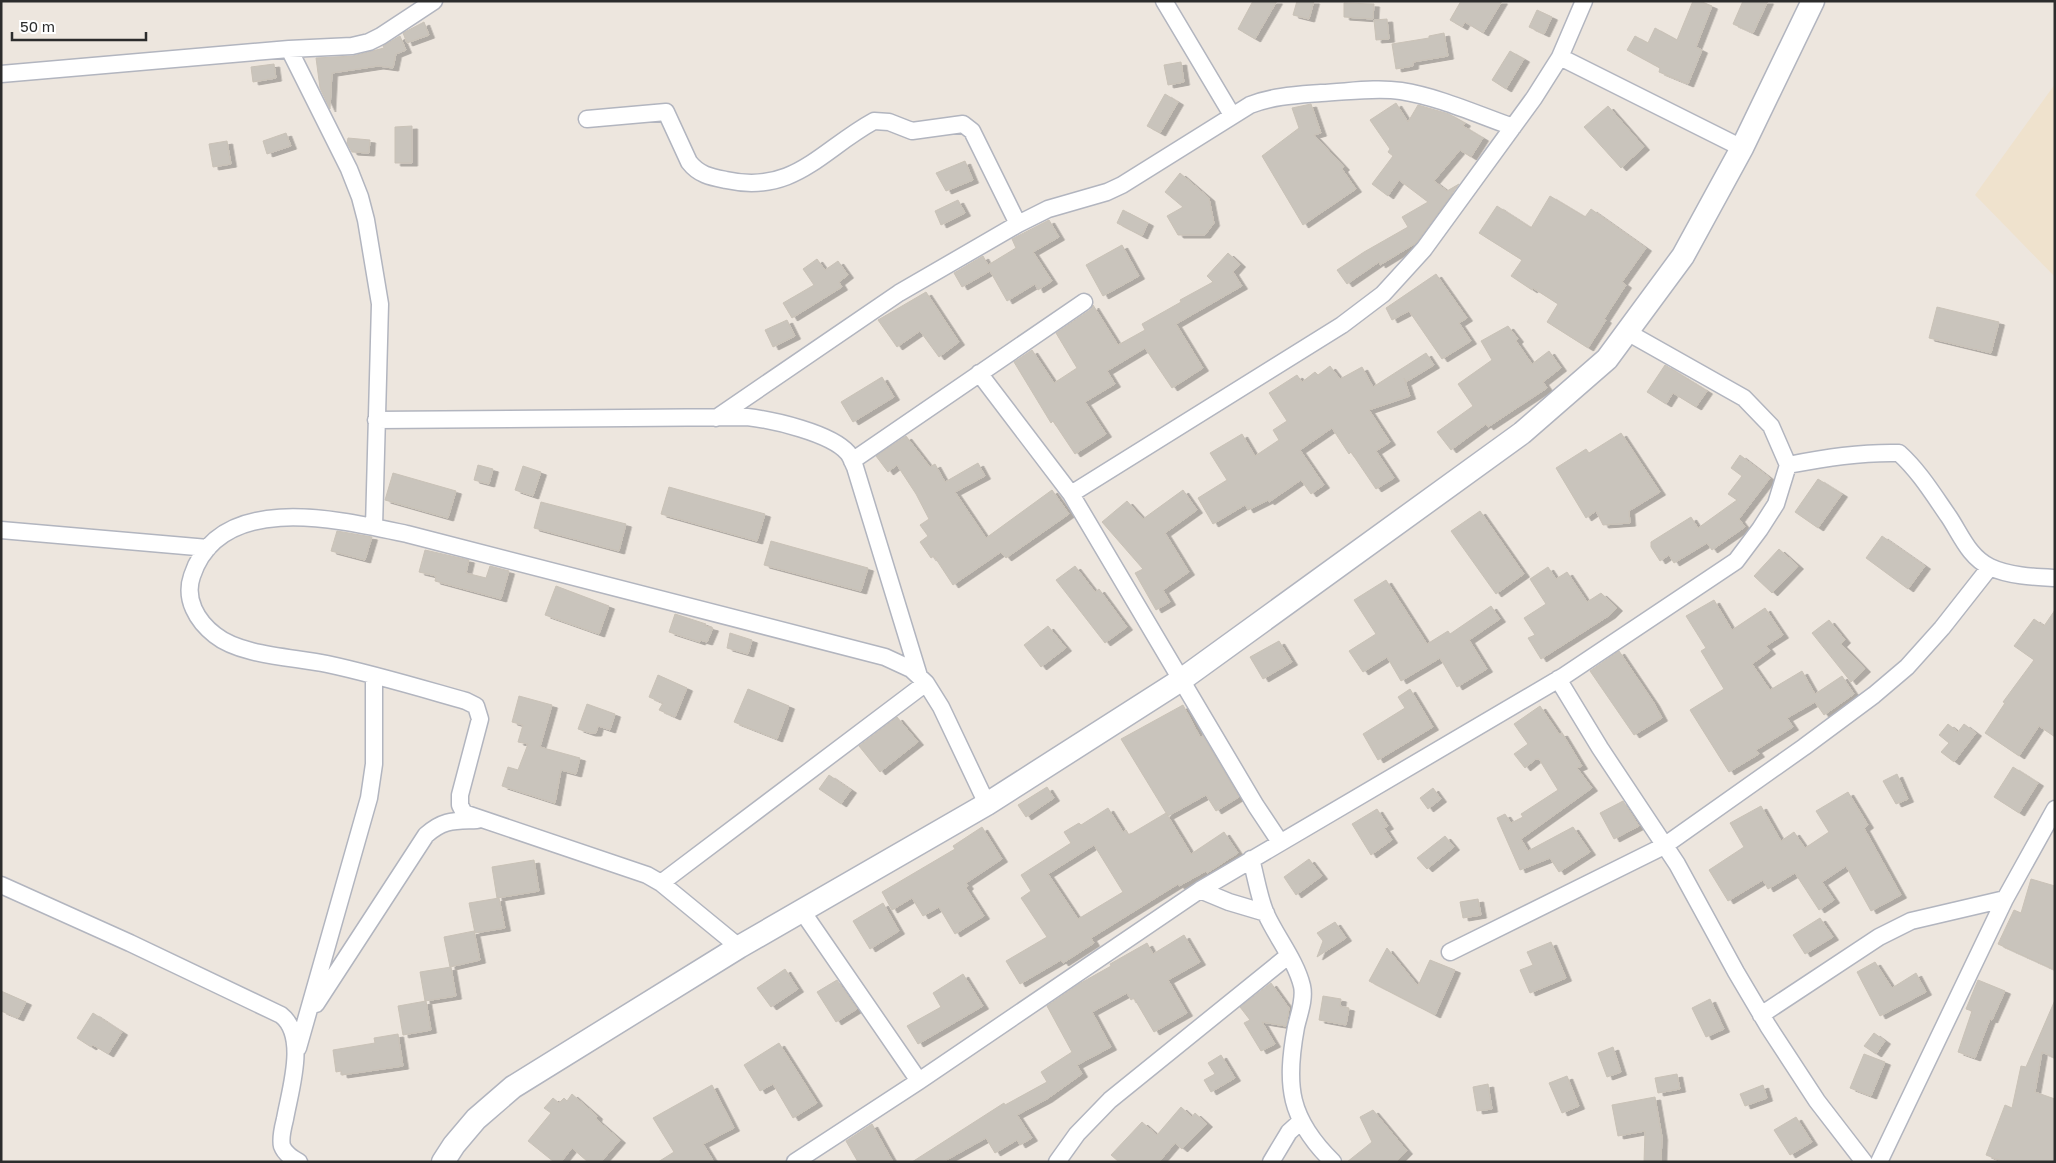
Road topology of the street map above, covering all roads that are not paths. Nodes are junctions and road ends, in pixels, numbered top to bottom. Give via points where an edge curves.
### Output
1 (434, 1) edge
2 (1164, 1) edge
3 (1584, 1) edge
4 (1813, 1) edge
5 (289, 49) junction
6 (1560, 57) junction
7 (1, 74) edge
8 (1232, 116) junction
9 (587, 119) dead end
10 (1513, 127) junction
11 (1742, 148) junction
12 (1018, 224) junction
13 (1084, 302) dead end
14 (1627, 332) junction
15 (979, 373) junction
16 (716, 418) junction
17 (376, 420) junction
18 (852, 461) junction
19 (1788, 465) junction
20 (1071, 494) junction
21 (374, 527) junction
22 (1, 530) edge
23 (208, 548) junction
24 (1990, 567) junction
25 (2055, 578) edge
26 (374, 676) junction
27 (923, 679) junction
28 (1558, 679) junction
29 (1181, 680) junction
30 (987, 804) junction
31 (2055, 809) edge
32 (484, 820) junction
33 (1280, 842) junction
34 (1664, 846) junction
35 (1251, 859) junction
36 (660, 883) junction
37 (1, 885) edge
38 (1200, 890) junction
39 (2005, 899) junction
40 (802, 911) junction
41 (1266, 913) junction
42 (739, 947) junction
43 (1450, 952) dead end
44 (1288, 956) junction
45 (1761, 1015) junction
46 (306, 1019) junction
47 (295, 1059) junction
48 (920, 1081) junction
49 (1300, 1122) junction
50 (1861, 1161) edge
51 (299, 1162) edge
52 (442, 1162) edge
53 (795, 1162) edge
54 (1057, 1162) edge
55 (1271, 1162) edge
56 (1333, 1162) edge
57 (1879, 1162) edge

1 - 5 street via 369,42 352,46
2 - 8 street
3 - 6 street
4 - 11 main road
5 - 7 street
5 - 17 street via 349,169 366,220 380,304
6 - 10 street
6 - 11 street
8 - 10 street via 1265,99 1382,89 1422,95
8 - 12 street via 1107,192 1048,209
9 - 12 street via 666,112 694,168 707,176 746,184 763,184 806,167 874,121 889,122 912,131 963,124 972,131
10 - 20 street via 1424,249 1383,294 1342,325
11 - 14 main road via 1683,256
12 - 16 street via 899,293
13 - 15 street
14 - 19 street via 1744,398 1771,426
14 - 29 main road via 1607,359 1522,433
15 - 18 street
15 - 20 street
16 - 17 street
16 - 18 street via 770,420 821,436 836,444
17 - 21 street
18 - 27 street
19 - 24 street via 1843,455 1899,453 1915,467 1963,542 1976,558
19 - 28 street via 1776,504 1736,561
20 - 29 street
21 - 23 street via 306,517 261,520 245,523 219,535
21 - 27 street via 885,657
22 - 23 street
23 - 26 street via 197,560 189,583 193,612 216,636 244,650
24 - 25 street
24 - 34 street via 1908,667 1867,701
26 - 32 street via 476,706 480,719 460,805 464,813
26 - 46 street via 374,764 369,798
27 - 30 street via 941,707
27 - 36 street
28 - 33 street
28 - 34 street
29 - 30 main road
29 - 33 street
30 - 40 main road
31 - 39 street
32 - 36 street via 633,869
32 - 46 street via 448,821 435,826 426,835
33 - 35 street
34 - 43 street
34 - 45 street
35 - 38 street
35 - 41 street
36 - 42 street
37 - 47 street via 281,1015 292,1027
38 - 41 street
38 - 48 street
39 - 45 street via 1911,922 1879,937
39 - 57 street
40 - 42 main road
40 - 48 street
41 - 44 street
42 - 52 main road via 513,1087 476,1119
44 - 49 street via 1302,987 1290,1079
44 - 54 street via 1110,1100 1077,1134
45 - 50 street via 1801,1078
46 - 47 street
47 - 51 street via 282,1146
48 - 53 street
49 - 55 street via 1288,1132
49 - 56 street

